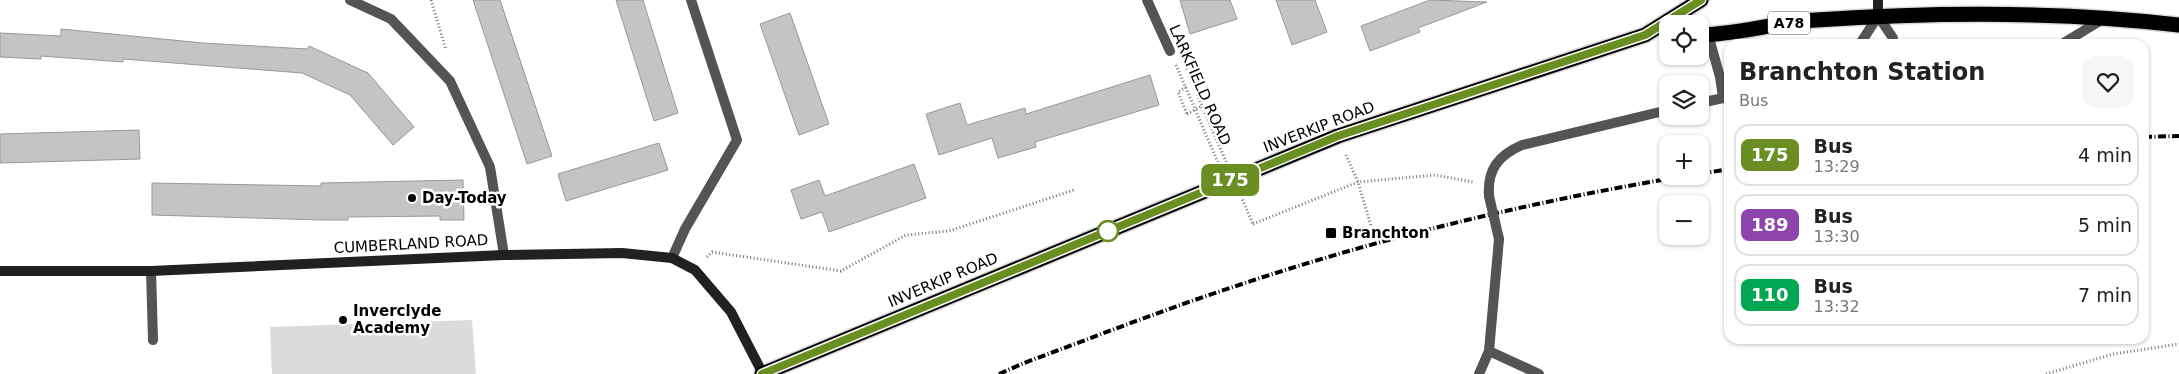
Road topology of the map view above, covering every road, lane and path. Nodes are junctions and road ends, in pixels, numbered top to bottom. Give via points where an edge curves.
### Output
1 (350, 0) edge
2 (430, 0) edge
3 (691, 0) edge
4 (1147, 0) edge
5 (1701, 0) edge
6 (1878, 0) edge
7 (1878, 16) junction
8 (2103, 19) junction
9 (2179, 25) edge
10 (1709, 33) edge
11 (1645, 35) junction
12 (1659, 35) edge
13 (1863, 39) edge
14 (1893, 39) edge
15 (2070, 39) edge
16 (1709, 47) edge
17 (1175, 52) junction
18 (450, 81) junction
19 (1186, 87) junction
20 (1724, 90) edge
21 (1724, 97) edge
22 (1709, 101) edge
23 (1202, 106) junction
24 (1659, 112) edge
25 (1338, 136) junction
26 (1226, 182) junction
27 (1358, 182) junction
28 (1488, 184) junction
29 (1074, 190) dead end
30 (1371, 226) dead end
31 (504, 255) junction
32 (672, 258) junction
33 (694, 270) junction
34 (0, 271) edge
35 (151, 271) junction
36 (153, 340) dead end
37 (2179, 344) edge
38 (1489, 351) junction
39 (763, 374) edge
40 (1479, 374) edge
41 (1538, 374) edge
42 (2046, 374) edge

1 - 18 street via 391,19
2 - 18 path via 452,69
3 - 32 street via 737,140 685,229
4 - 17 street, LARKFIELD ROAD
5 - 11 highway, INVERKIP ROAD
6 - 7 street
7 - 8 highway, A78 via 1951,14
7 - 10 highway, A78 via 1800,21
7 - 13 street
7 - 14 street
8 - 9 highway, A78
8 - 15 street
11 - 12 highway, INVERKIP ROAD
11 - 25 highway, INVERKIP ROAD
16 - 20 street
17 - 19 path, LARKFIELD ROAD
17 - 23 path
18 - 31 street via 490,167
19 - 23 path, bridge via 1178,92 1187,114
19 - 26 path, LARKFIELD ROAD
21 - 22 street
23 - 27 path, bridge via 1252,224
24 - 28 street via 1522,145 1506,152 1497,162
25 - 26 highway, INVERKIP ROAD
25 - 27 path
26 - 39 highway, INVERKIP ROAD
27 - 28 path via 1435,175
27 - 30 path
28 - 38 street, bridge via 1499,239
29 - 33 path via 949,231 906,235 841,271 712,252
31 - 32 street, CUMBERLAND ROAD via 622,253
31 - 35 street, CUMBERLAND ROAD
32 - 33 street, CUMBERLAND ROAD
33 - 39 street, CUMBERLAND ROAD via 731,312
34 - 35 street, CUMBERLAND ROAD
35 - 36 street
37 - 42 path via 2113,354
38 - 40 street
38 - 41 street

